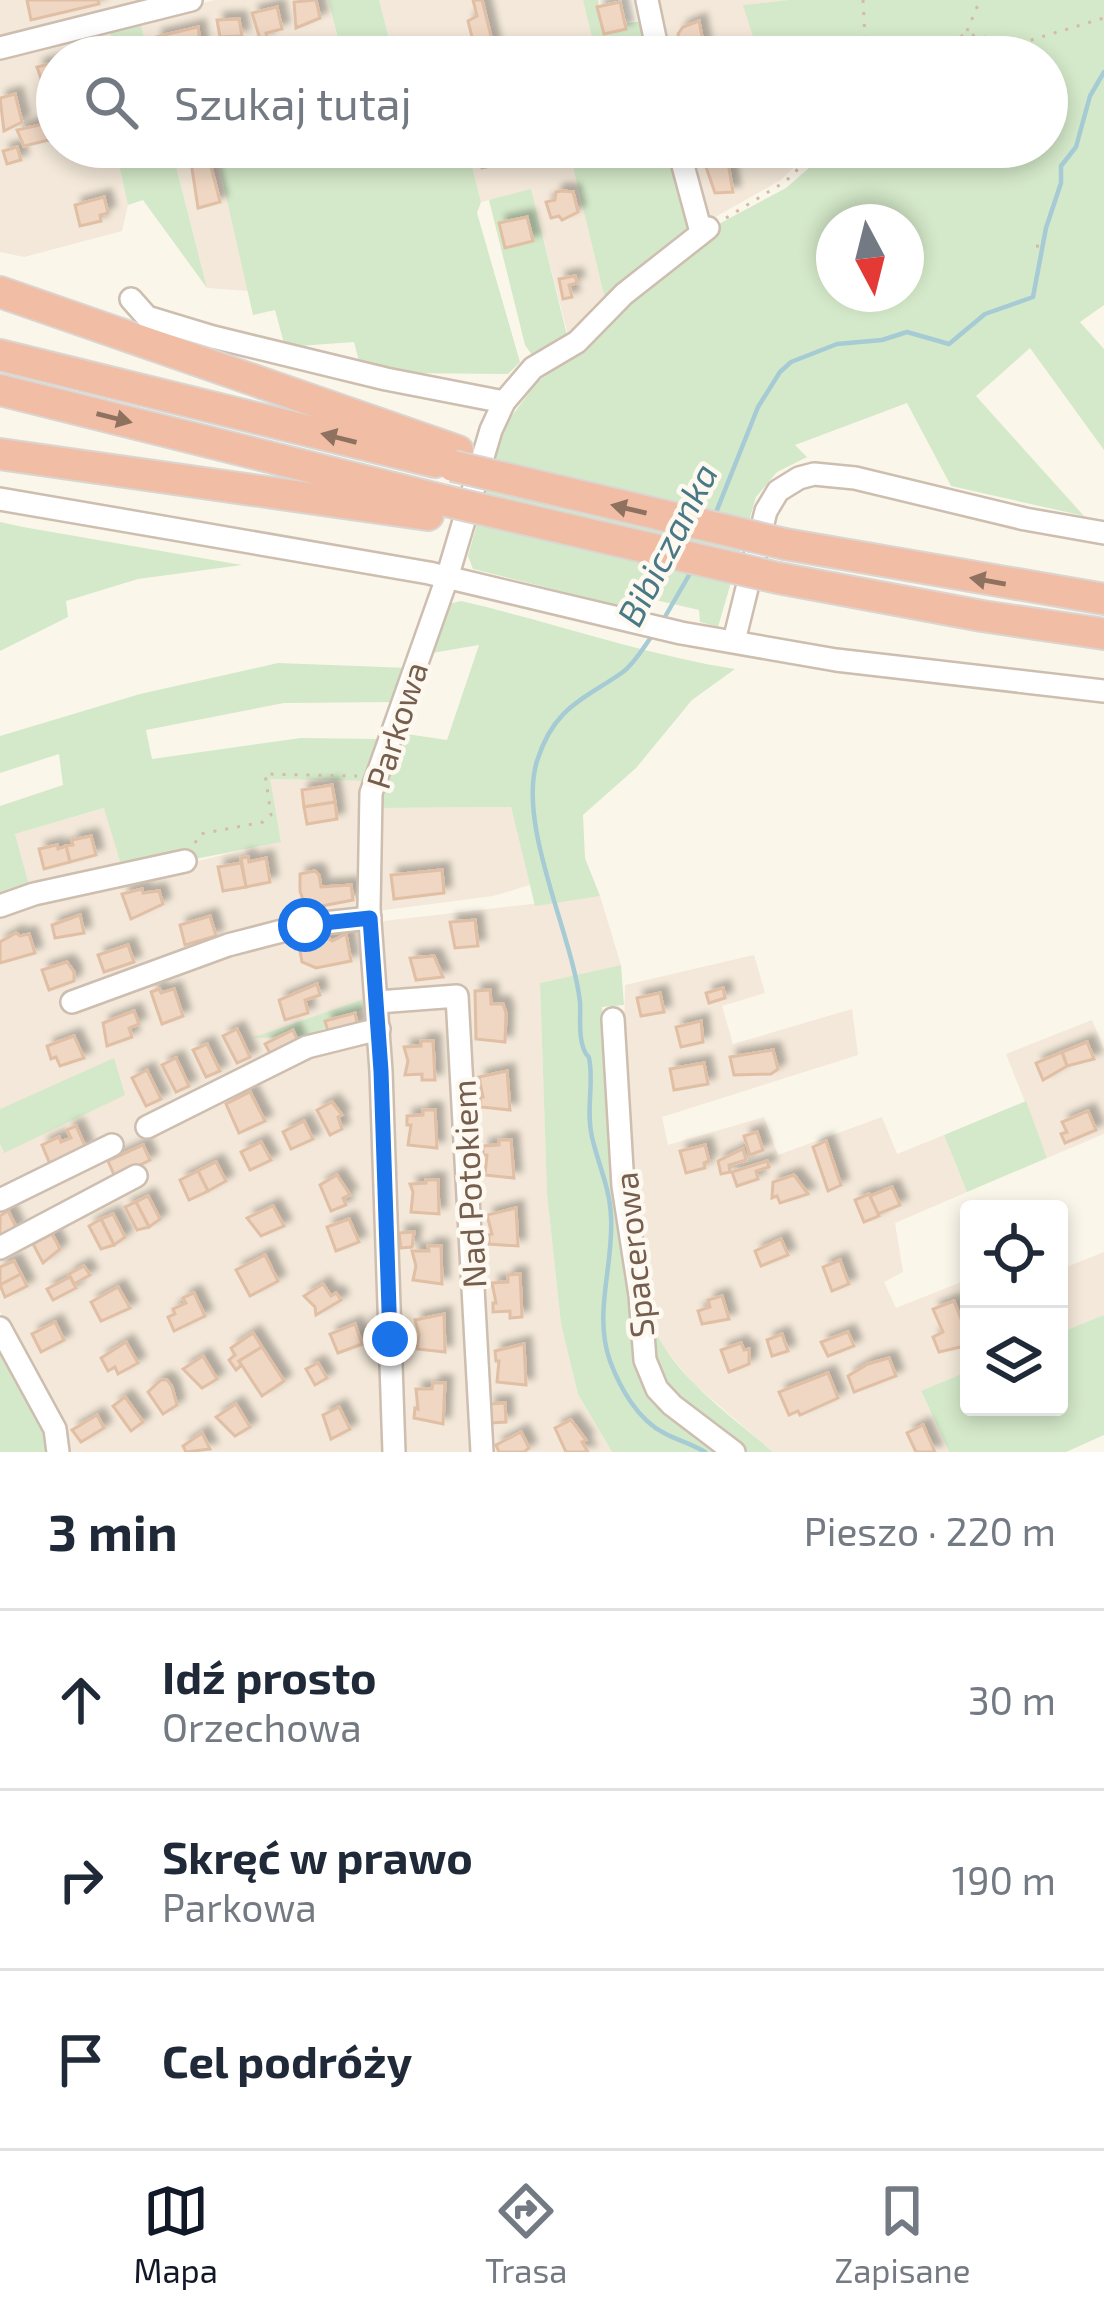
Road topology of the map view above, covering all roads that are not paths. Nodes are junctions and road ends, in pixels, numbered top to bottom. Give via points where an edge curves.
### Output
1 (191, 0) edge
2 (647, 0) edge
3 (48, 36) edge
4 (655, 36) edge
5 (36, 39) edge
6 (0, 48) edge
7 (685, 168) edge
8 (0, 292) edge
9 (130, 299) dead end
10 (0, 355) edge
11 (0, 390) edge
12 (504, 402) junction
13 (0, 454) edge
14 (455, 459) junction
15 (0, 499) edge
16 (443, 509) junction
17 (1104, 533) edge
18 (448, 578) junction
19 (1104, 599) edge
20 (1104, 634) edge
21 (734, 641) junction
22 (1104, 691) edge
23 (185, 861) road end
24 (0, 906) edge
25 (370, 918) junction
26 (72, 1002) dead end
27 (377, 1002) junction
28 (613, 1019) dead end
29 (379, 1029) junction
30 (147, 1126) dead end
31 (112, 1145) dead end
32 (136, 1176) dead end
33 (0, 1200) edge
34 (0, 1248) edge
35 (0, 1328) edge
36 (58, 1452) edge
37 (394, 1452) edge
38 (482, 1452) edge
39 (734, 1452) edge

1 - 3 street
2 - 4 street
5 - 6 street
7 - 12 street, Parkowa via 705,230 577,342 533,368
8 - 14 highway
9 - 12 street via 147,317 213,337
14 -> 10 highway
11 -> 16 highway
12 - 18 street, Parkowa
13 - 16 highway
19 -> 14 highway, bridge via 784,544
15 - 18 street
16 - 20 highway, bridge
17 - 21 street via 855,478 799,478 766,511
18 - 21 street
18 - 25 street, Parkowa via 371,793
21 - 22 street
23 - 24 street
25 - 26 street via 228,945
25 - 27 street, Parkowa
27 - 29 street, Parkowa
27 - 38 street, Nad Potokiem via 457,996
28 - 39 street, Spacerowa via 623,1186 646,1360 672,1405
29 - 30 street via 308,1047
29 - 37 street, Parkowa
31 - 33 street
32 - 34 street
35 - 36 street via 55,1429

